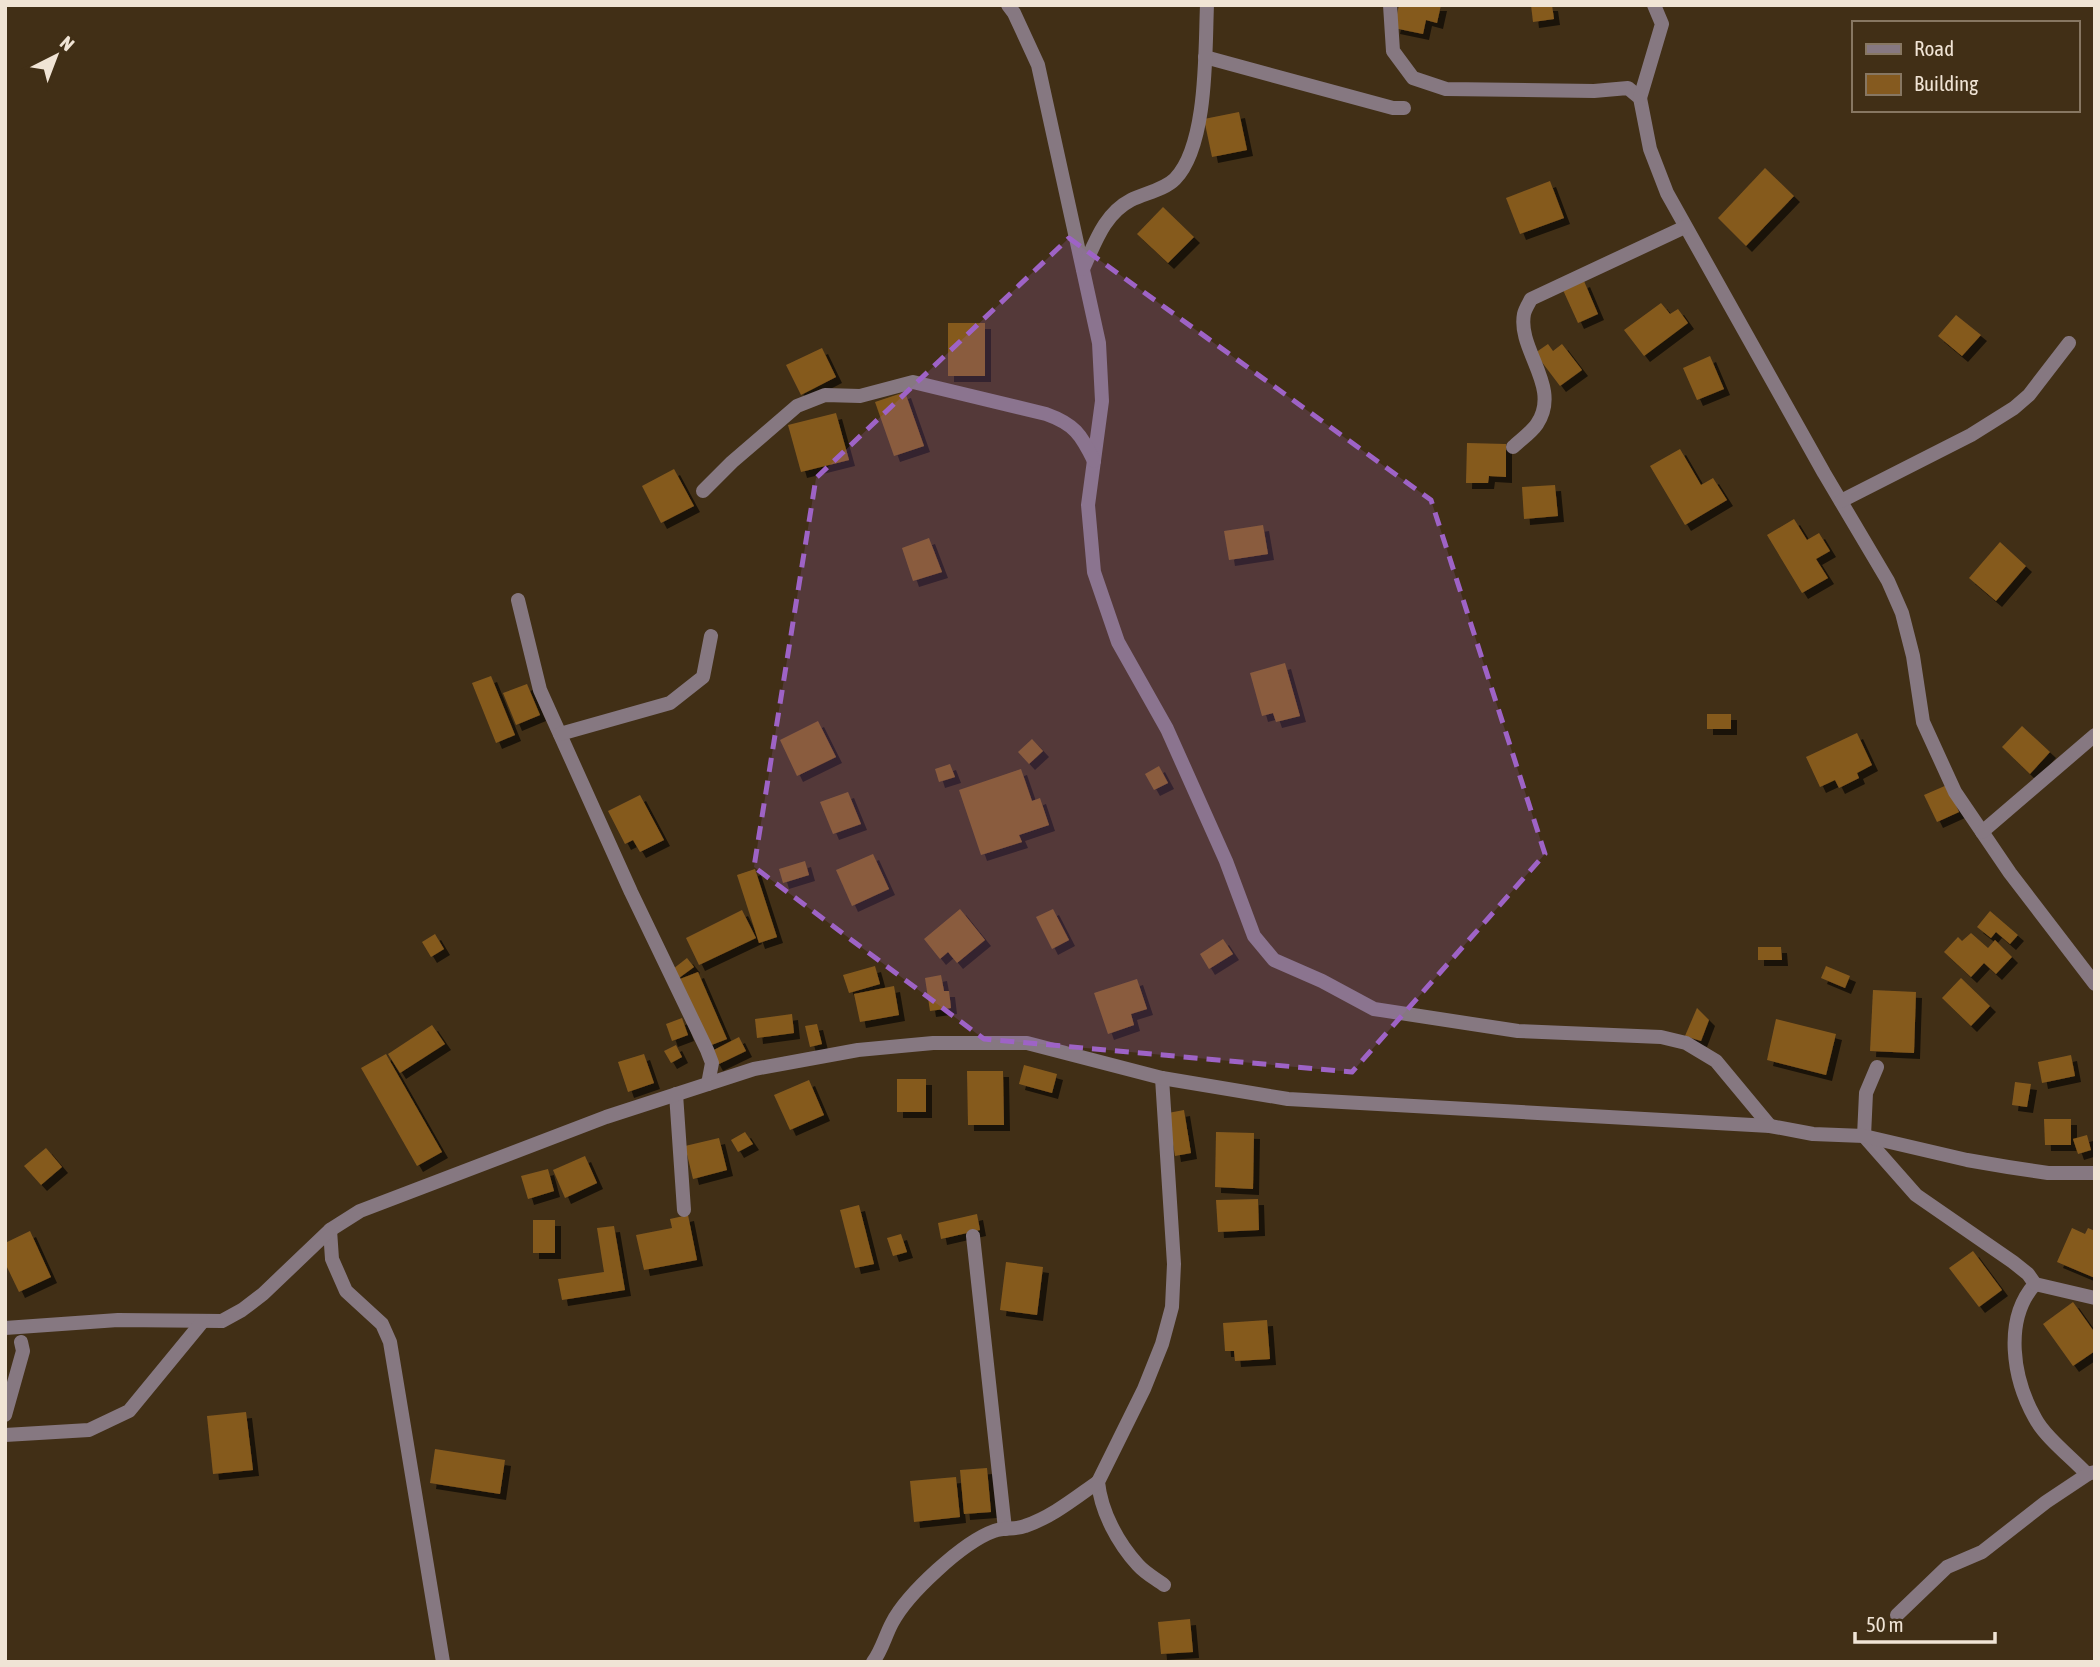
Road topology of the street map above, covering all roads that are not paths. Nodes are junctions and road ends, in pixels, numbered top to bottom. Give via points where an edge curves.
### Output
1 (1008, 5) edge
2 (1207, 5) edge
3 (1390, 5) edge
4 (1654, 5) edge
5 (1205, 57) junction
6 (1640, 98) junction
7 (1404, 108) dead end
8 (1685, 227) junction
9 (1083, 269) junction
10 (2068, 343) dead end
11 (1513, 447) dead end
12 (1094, 462) junction
13 (703, 491) dead end
14 (1841, 501) junction
15 (518, 600) dead end
16 (711, 636) dead end
17 (560, 734) junction
18 (2095, 735) edge
19 (1982, 832) junction
20 (2095, 984) edge
21 (1877, 1067) dead end
22 (1161, 1078) junction
23 (708, 1084) junction
24 (676, 1094) junction
25 (1770, 1126) junction
26 (1864, 1136) junction
27 (2095, 1173) edge
28 (684, 1210) dead end
29 (330, 1230) junction
30 (973, 1237) dead end
31 (2035, 1284) junction
32 (2095, 1298) edge
33 (203, 1321) junction
34 (5, 1328) edge
35 (21, 1342) dead end
36 (5, 1415) edge
37 (5, 1435) edge
38 (2092, 1473) edge
39 (1098, 1482) junction
40 (1005, 1529) junction
41 (1164, 1585) dead end
42 (1897, 1615) dead end
43 (443, 1662) edge
44 (873, 1662) edge

1 - 9 street via 1038,65
2 - 5 street
3 - 6 street via 1393,51 1413,78 1446,89 1594,92 1628,88
4 - 6 street via 1662,24
5 - 7 street
5 - 9 street via 1202,101 1186,161 1165,186 1117,208 1106,220
6 - 8 street via 1650,149
8 - 11 street via 1531,299 1524,314 1526,332 1545,391 1544,408 1536,425
8 - 14 street
9 - 12 street via 1100,354 1102,401
10 - 14 street via 2014,408
12 - 13 street via 1083,439 1066,421 913,382 860,396 825,395 797,406
12 - 25 street via 1087,505 1094,572 1118,642 1167,729 1254,936 1274,960 1374,1009 1518,1031 1661,1037 1686,1043 1716,1061
14 - 19 street via 1902,613 1923,722 1955,792
15 - 17 street via 540,690
16 - 17 street via 703,677 670,704
17 - 23 street via 707,1050 712,1063
18 - 19 street
19 - 20 street
21 - 26 street via 1866,1093
22 - 23 street via 1027,1043 933,1043 858,1050 754,1069
22 - 25 street via 1287,1099
22 - 39 street via 1174,1264 1172,1307 1153,1367
23 - 24 street
24 - 28 street
24 - 29 street via 360,1211
25 - 26 street
26 - 27 street via 2008,1167
26 - 31 street via 1916,1195 2013,1262
29 - 33 street via 242,1310 222,1321
29 - 43 street via 332,1258 346,1291 382,1324 390,1342
30 - 40 street
31 - 32 street
31 - 38 street via 2025,1299 2014,1339 2016,1366 2035,1420
33 - 34 street via 118,1320
33 - 37 street via 129,1410 89,1430
35 - 36 street via 23,1351
38 - 42 street via 1982,1552 1947,1567
39 - 40 street via 1059,1510 1023,1527
39 - 41 street via 1117,1538 1139,1567
40 - 44 street via 971,1543 904,1604

